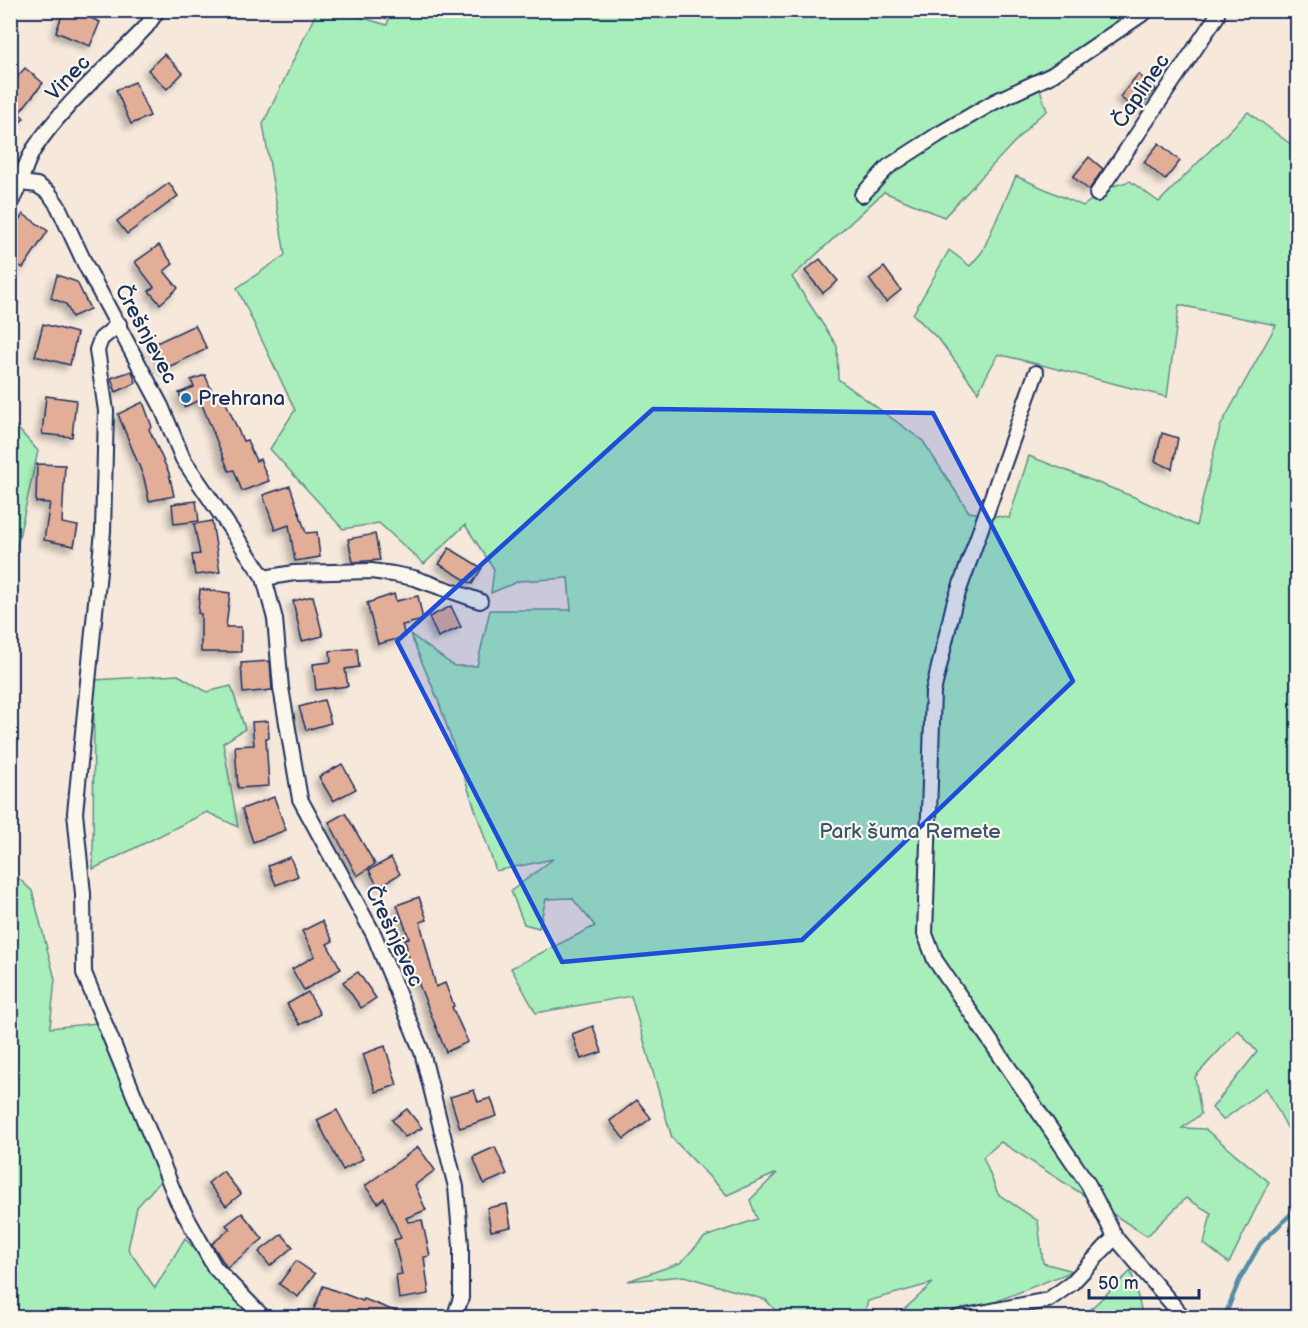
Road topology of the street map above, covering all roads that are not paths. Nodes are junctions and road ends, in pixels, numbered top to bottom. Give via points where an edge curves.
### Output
1 (158, 10) edge
2 (1148, 10) edge
3 (1216, 10) edge
4 (16, 180) edge
5 (1097, 194) dead end
6 (862, 195) dead end
7 (10, 203) edge
8 (119, 324) junction
9 (1036, 373) dead end
10 (264, 578) junction
11 (480, 601) dead end
12 (1115, 1237) junction
13 (264, 1317) edge
14 (454, 1317) edge
15 (956, 1317) edge
16 (1184, 1317) edge

1 - 4 street, Vinec via 55,122
2 - 6 street via 1052,75 939,134 888,167
3 - 5 street, Čaplinec via 1217,16
4 - 7 street, Vinec
4 - 8 street, Črešnjevec via 37,185 49,193
8 - 10 street, Črešnjevec via 183,459
8 - 13 street via 101,339 97,350 106,411 103,531 75,813 83,894 84,973 177,1200 215,1268
9 - 12 street via 954,604 933,692 925,934 935,960 1088,1184
10 - 11 street via 294,573 393,574
10 - 14 street, Črešnjevec via 275,619 281,688 300,799 374,935 422,1052 456,1187 461,1298
12 - 15 street via 1072,1283 1048,1300
12 - 16 street

